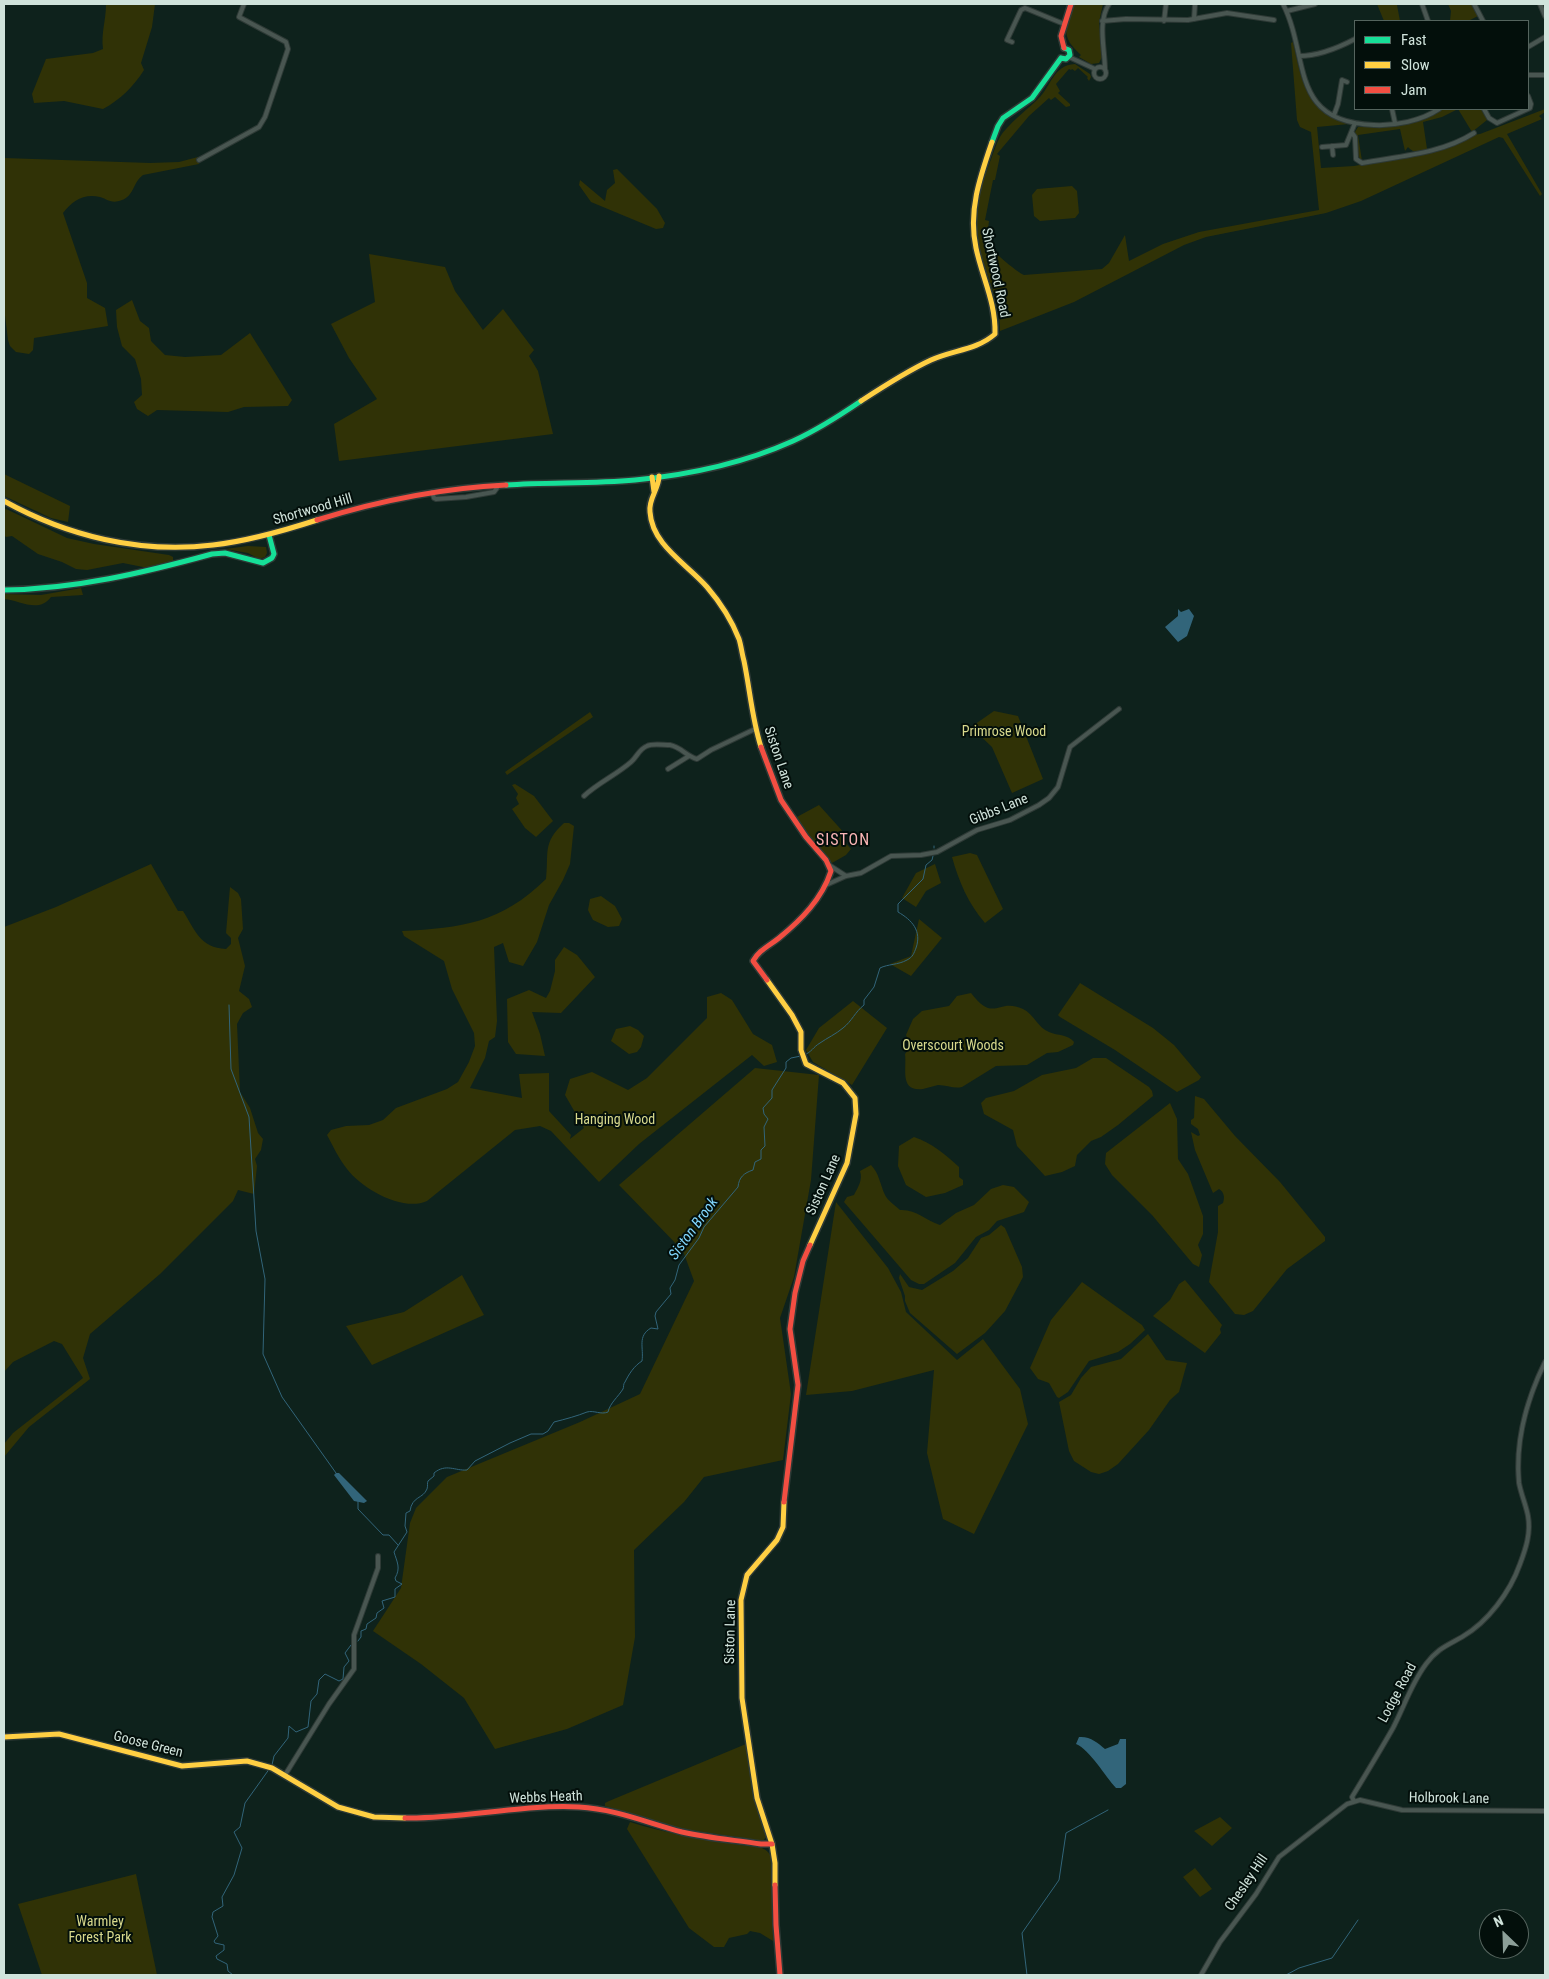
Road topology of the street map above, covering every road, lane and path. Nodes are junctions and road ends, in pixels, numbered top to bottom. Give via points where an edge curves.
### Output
1 (244, 4) edge
2 (1071, 4) edge
3 (1109, 4) edge
4 (1166, 4) edge
5 (1195, 4) edge
6 (1283, 4) edge
7 (1315, 4) edge
8 (1422, 4) edge
9 (1474, 4) edge
10 (1540, 4) edge
11 (1287, 11) junction
12 (1545, 16) edge
13 (1194, 19) junction
14 (1274, 20) dead end
15 (1428, 20) edge
16 (1483, 20) edge
17 (1164, 21) junction
18 (1102, 22) junction
19 (1064, 24) junction
20 (1545, 37) edge
21 (1354, 40) edge
22 (1012, 42) dead end
23 (1529, 46) edge
24 (1064, 48) junction
25 (1105, 54) junction
26 (1298, 56) junction
27 (1069, 57) junction
28 (1061, 58) junction
29 (1097, 68) junction
30 (1105, 70) junction
31 (1529, 75) edge
32 (1545, 75) edge
33 (1347, 82) dead end
34 (1392, 110) edge
35 (1437, 110) edge
36 (1485, 110) edge
37 (1526, 110) edge
38 (1334, 116) junction
39 (1355, 123) junction
40 (1394, 124) junction
41 (1352, 133) junction
42 (1474, 133) dead end
43 (1332, 146) junction
44 (1322, 147) dead end
45 (1333, 155) dead end
46 (199, 160) dead end
47 (659, 476) junction
48 (652, 478) junction
49 (497, 485) junction
50 (432, 492) junction
51 (654, 492) junction
52 (4, 501) edge
53 (270, 535) junction
54 (4, 590) edge
55 (1118, 709) dead end
56 (755, 729) junction
57 (689, 756) junction
58 (668, 769) dead end
59 (584, 796) dead end
60 (829, 865) junction
61 (846, 876) junction
62 (826, 884) junction
63 (1545, 1362) edge
64 (378, 1556) dead end
65 (4, 1738) edge
66 (284, 1775) junction
67 (1354, 1801) junction
68 (1545, 1811) edge
69 (772, 1844) junction
70 (780, 1975) edge
71 (1201, 1975) edge

1 - 46 street via 239,17 286,42 288,49 262,123
2 - 19 street
3 - 18 street
4 - 17 street
5 - 13 street
6 - 11 street
7 - 11 street
8 - 15 street
9 - 16 street
10 - 12 street
11 - 26 street
13 - 14 street via 1227,13
13 - 17 street
17 - 18 street via 1126,19
18 - 25 street
19 - 22 street via 1025,8 1021,10 1007,40
19 - 24 street via 1061,36
20 - 23 street
21 - 26 street via 1338,48
24 - 27 street via 1069,50
24 - 28 street via 1060,52
25 - 29 street
25 - 30 street
26 - 38 street via 1308,88 1319,104
27 - 28 street
27 - 29 street
28 - 47 street, Shortwood Road via 1032,98 1003,118 974,197 976,247 993,302 996,324 995,334 988,342 922,364 792,442 761,453
29 - 30 street
29 - 30 street via 1094,75 1100,79 1105,76
31 - 32 street
33 - 38 street via 1342,80
34 - 40 street
35 - 40 street via 1425,117
36 - 37 street via 1490,120 1497,123
38 - 39 street
39 - 40 street
39 - 41 street
41 - 42 street via 1356,159 1362,163 1436,150
41 - 43 street via 1346,144
43 - 44 street
43 - 45 street
47 - 48 street, Shortwood Hill
47 - 51 street, Siston Lane
48 - 49 street, Shortwood Hill
48 - 51 street, Siston Lane
49 - 50 street, Shortwood Hill
49 - 50 street via 494,492 466,497 436,499
50 - 53 street, Shortwood Hill via 375,504
51 - 56 street, Siston Lane via 650,514 660,540 706,586 739,639
52 - 53 street via 65,529 125,544 167,548 206,546
53 - 54 street, Shortwood Hill via 274,554 263,563 225,553 212,554 128,575 52,589
55 - 61 street, Gibbs Lane via 1070,747 1058,787 1039,806 1010,820 977,830 937,852 891,856 860,873
56 - 57 street via 697,759
56 - 60 street, Siston Lane via 780,800
57 - 58 street
57 - 59 street via 672,746 647,746
60 - 61 street
60 - 62 street, Siston Lane via 831,871
61 - 62 street, Gibbs Lane
62 - 69 street, Siston Lane via 793,927 762,949 753,960 792,1015 800,1032 802,1056 810,1067 826,1072 849,1088 855,1098 856,1114 848,1163 803,1261 795,1293 790,1329 798,1385 785,1483 783,1526 777,1540 747,1575 741,1600 742,1698 757,1798
63 - 67 street, Lodge Road via 1523,1420 1519,1478 1529,1538 1515,1576 1492,1610 1470,1631 1441,1648 1425,1665 1352,1797
64 - 66 street via 378,1568 354,1635 354,1669
65 - 66 street, Goose Green via 58,1734 182,1766 247,1761
66 - 69 street, Webbs Heath via 338,1808 374,1817 419,1818 482,1814 524,1807 577,1807 602,1809 684,1832
67 - 68 street, Holbrook Lane via 1367,1800 1402,1810
67 - 71 street, Chesley Hill via 1279,1857
69 - 70 street via 776,1863

